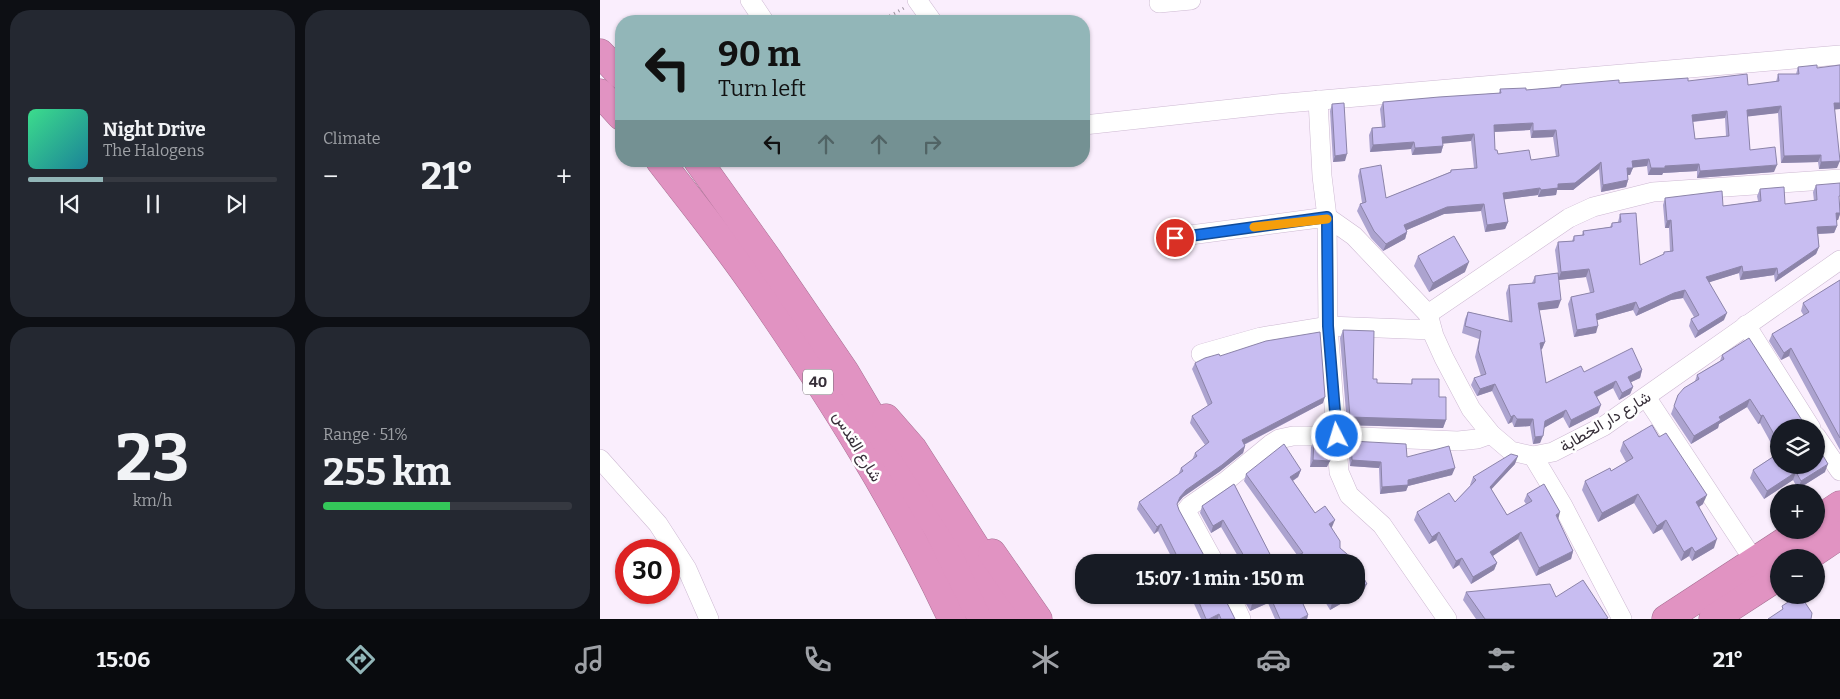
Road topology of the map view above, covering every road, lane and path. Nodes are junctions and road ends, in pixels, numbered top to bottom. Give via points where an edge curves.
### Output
1 (750, 0) edge
2 (1191, 0) edge
3 (1159, 2) dead end
4 (911, 4) edge
5 (760, 15) edge
6 (892, 15) edge
7 (925, 15) edge
8 (600, 53) edge
9 (1840, 55) edge
10 (615, 69) edge
11 (600, 93) edge
12 (1318, 100) junction
13 (615, 109) edge
14 (1090, 124) edge
15 (665, 167) edge
16 (702, 167) edge
17 (1840, 179) edge
18 (1327, 217) junction
19 (1175, 238) dead end
20 (1840, 260) edge
21 (1430, 322) junction
22 (1746, 325) junction
23 (1328, 326) junction
24 (1201, 354) dead end
25 (845, 372) junction
26 (1646, 397) junction
27 (1805, 419) edge
28 (1491, 434) junction
29 (1337, 436) junction
30 (913, 449) junction
31 (1825, 449) edge
32 (1534, 456) junction
33 (600, 459) edge
34 (1840, 471) edge
35 (1840, 505) edge
36 (1825, 531) edge
37 (1789, 539) edge
38 (1209, 554) edge
39 (1755, 562) junction
40 (1770, 582) edge
41 (1234, 604) edge
42 (709, 619) edge
43 (952, 619) edge
44 (982, 619) edge
45 (1008, 619) edge
46 (1038, 619) edge
47 (1241, 619) edge
48 (1447, 619) edge
49 (1622, 619) edge
50 (1666, 619) edge
51 (1713, 619) edge

1 - 5 street
2 - 3 street
4 - 6 path
4 - 7 street
8 - 10 highway
9 - 12 street
11 - 13 highway
12 - 14 street
12 - 18 street
15 - 43 highway, شارع القدس / 40 via 760,292 843,420 926,565
16 - 25 highway, شارع القدس / 40
17 - 21 street via 1653,192 1593,207 1569,218
18 - 19 street
18 - 21 street, شارع دار الخطابة via 1354,236
18 - 23 street
20 - 22 street, شارع دار الخطابة
21 - 23 street
21 - 28 street, شارع دار الخطابة via 1444,358 1471,409
22 - 26 street, شارع دار الخطابة
22 - 27 street
23 - 24 street via 1261,336
23 - 29 street
25 - 30 highway
25 - 44 highway, شارع القدس / 40 via 938,529
26 - 32 street, شارع دار الخطابة via 1604,426 1553,452
26 - 39 street
28 - 29 street via 1476,440 1458,441
28 - 32 street, شارع دار الخطابة via 1511,451
29 - 38 street via 1279,439 1190,506 1186,511 1188,517
29 - 48 street via 1339,472 1349,495 1382,524
30 - 45 highway via 975,546
30 - 46 highway via 959,505
31 - 34 street
32 - 49 street
33 - 42 street via 658,524 687,569
35 - 36 highway
37 - 39 highway
39 - 50 highway
40 - 51 highway
41 - 47 street

